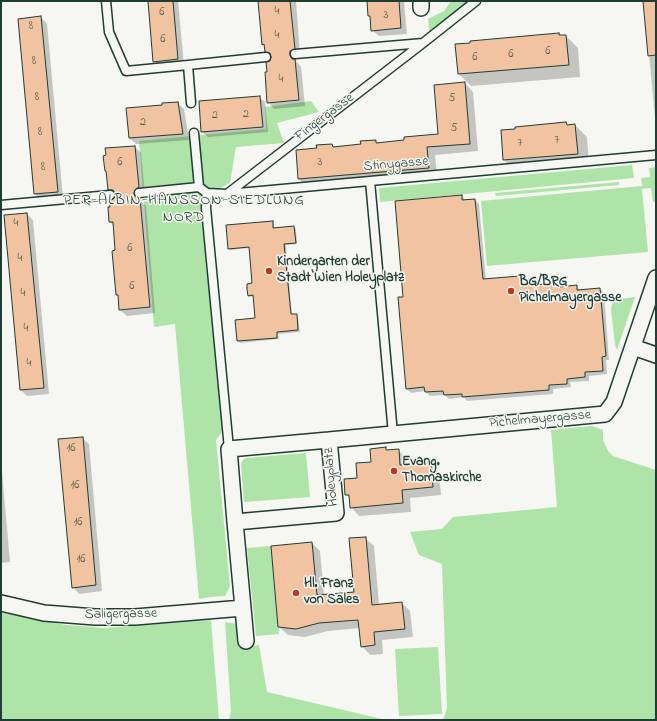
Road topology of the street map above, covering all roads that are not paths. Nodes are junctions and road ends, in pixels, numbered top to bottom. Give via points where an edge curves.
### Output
1 (106, 1) edge
2 (476, 1) edge
3 (424, 43) junction
4 (295, 54) dead end
5 (266, 57) dead end
6 (188, 65) junction
7 (191, 104) dead end
8 (194, 133) dead end
9 (656, 155) edge
10 (370, 181) junction
11 (199, 187) junction
12 (139, 193) dead end
13 (207, 193) junction
14 (227, 194) junction
15 (110, 195) dead end
16 (1, 205) edge
17 (656, 278) edge
18 (633, 347) junction
19 (656, 355) edge
20 (393, 434) junction
21 (329, 440) junction
22 (229, 449) junction
23 (235, 522) junction
24 (1, 603) edge
25 (243, 608) junction
26 (246, 641) dead end

1 - 6 lane via 109,32 126,71
2 - 3 lane, Fingergasse
3 - 4 lane
3 - 14 lane, Fingergasse
5 - 6 lane
6 - 7 lane
8 - 11 lane
9 - 10 lane, Stinygasse
10 - 14 lane, Stinygasse
10 - 20 lane
11 - 12 lane
11 - 13 lane
13 - 14 lane, Stinygasse
13 - 22 lane via 206,208
15 - 16 lane
17 - 18 street, Pichelmayergasse
18 - 19 street
18 - 20 street, Pichelmayergasse via 614,402 605,414
20 - 21 street, Pichelmayergasse
21 - 22 street, Holeyplatz
21 - 23 street, Holeyplatz via 336,513
22 - 23 street
23 - 25 street
24 - 25 street, Saligergasse via 44,613 95,617 135,617
25 - 26 street

